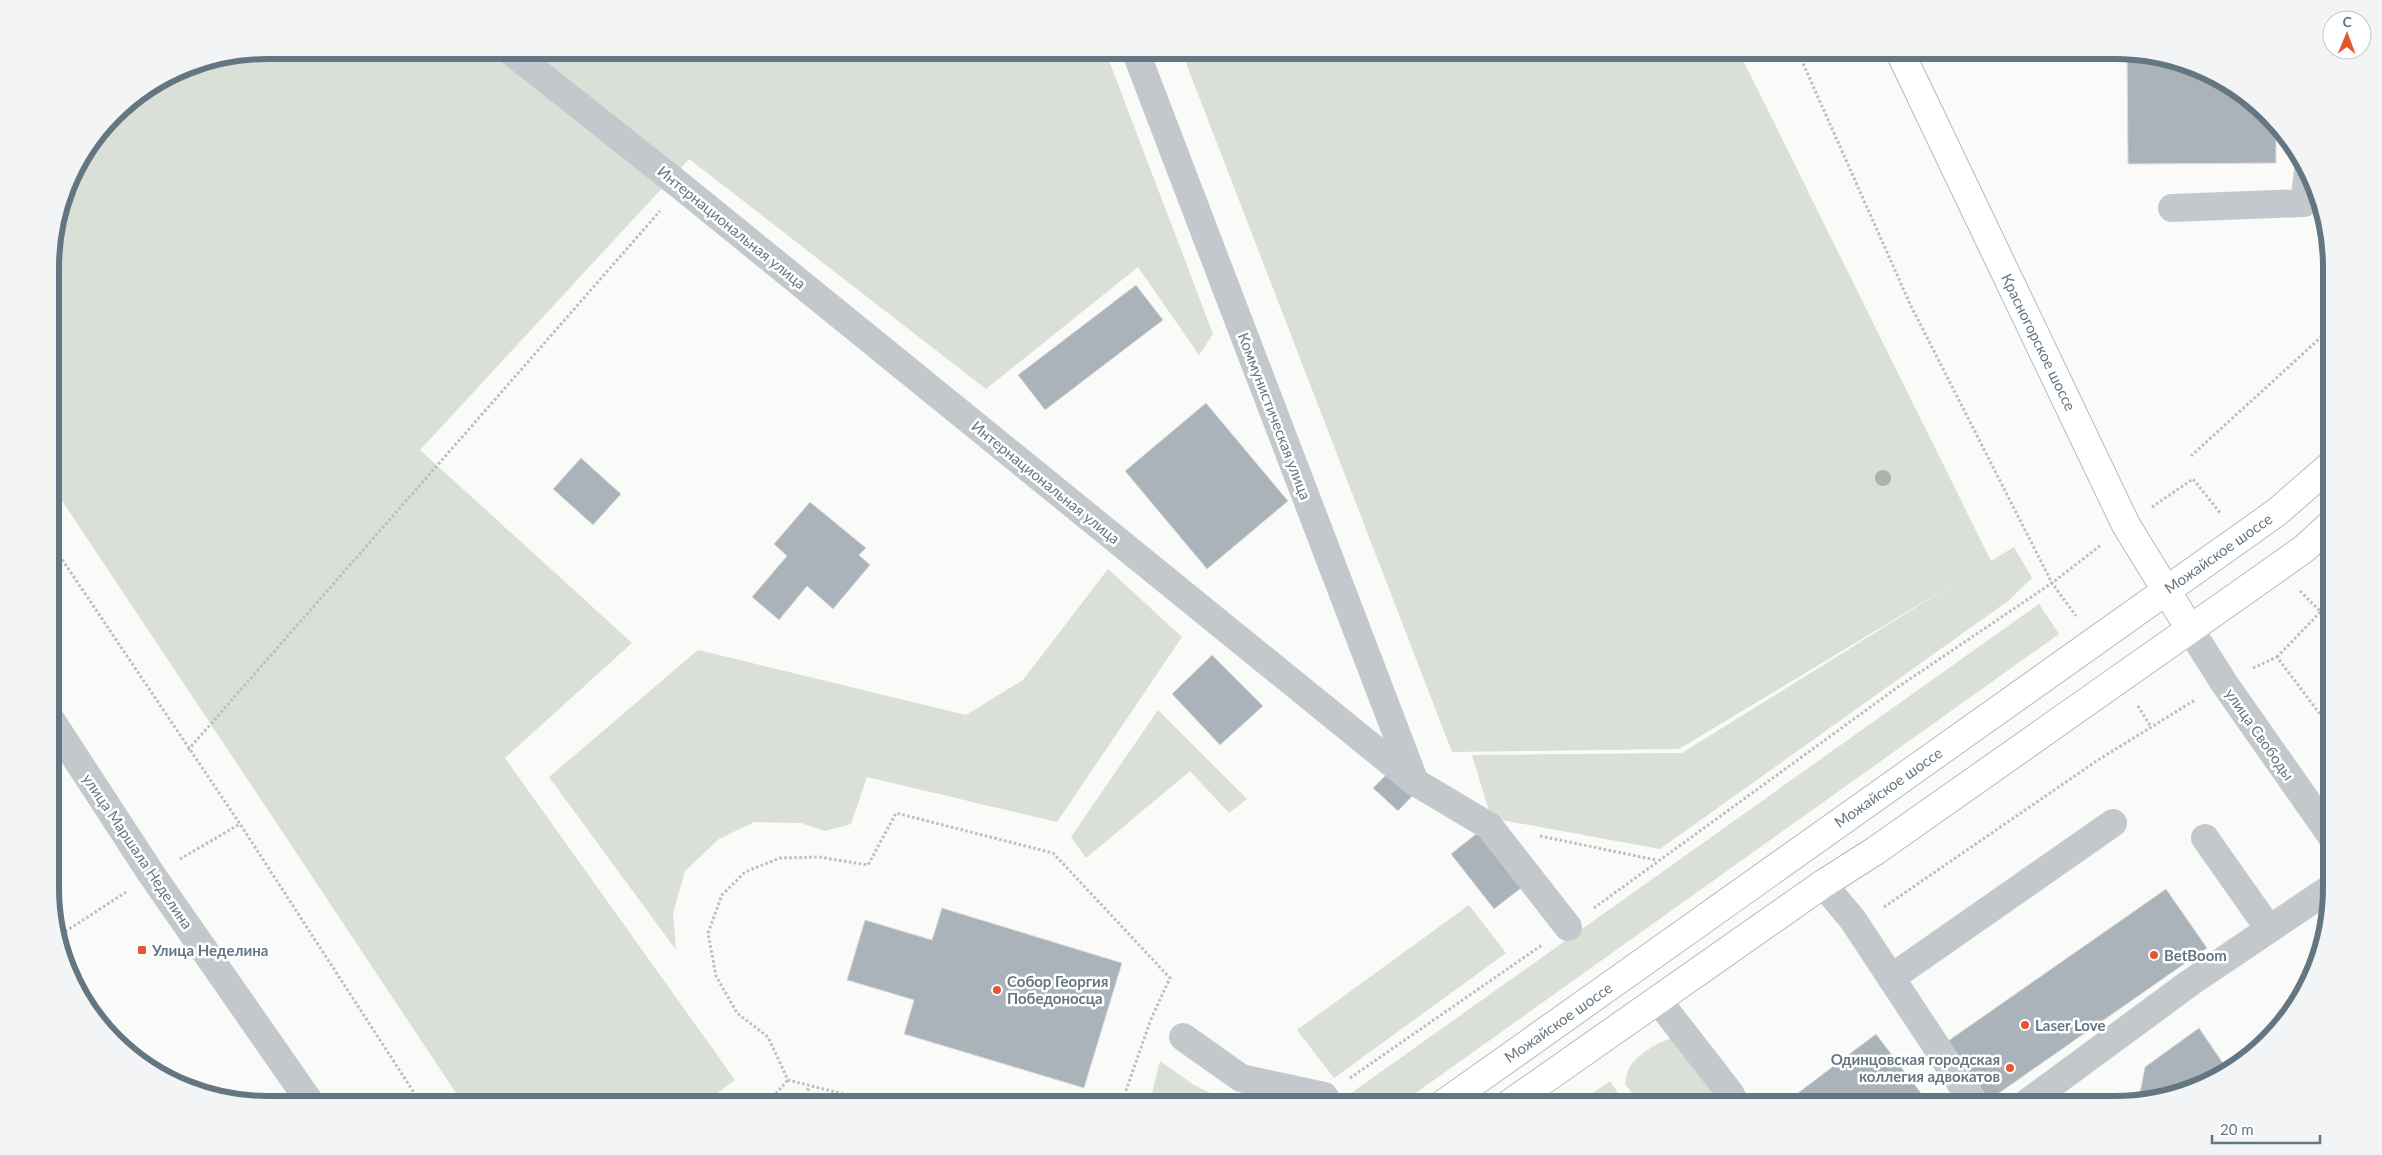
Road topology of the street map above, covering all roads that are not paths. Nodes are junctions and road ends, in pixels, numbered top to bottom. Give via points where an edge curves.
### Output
1 (520, 59) edge
2 (1138, 59) edge
3 (1903, 59) edge
4 (2306, 185) edge
5 (2172, 208) dead end
6 (2323, 472) edge
7 (2323, 531) edge
8 (2166, 590) junction
9 (2190, 629) junction
10 (59, 731) edge
11 (1415, 782) junction
12 (2113, 823) dead end
13 (2323, 823) edge
14 (2205, 838) dead end
15 (1823, 884) junction
16 (2323, 893) edge
17 (1568, 928) road end
18 (2269, 929) junction
19 (1891, 978) junction
20 (1657, 999) junction
21 (1182, 1037) road end
22 (306, 1096) edge
23 (1308, 1096) edge
24 (1455, 1096) edge
25 (1521, 1096) edge
26 (1732, 1096) edge
27 (1969, 1096) edge
28 (2036, 1096) edge

1 - 11 street, Интернациональная улица via 682,186
2 - 11 street, Коммунистическая улица
3 - 8 main road, Красногорское шоссе via 2126,524
4 - 5 street via 2304,203
6 - 8 main road, Можайское шоссе via 2277,512
7 - 9 main road via 2305,548
8 - 9 main road, Красногорское шоссе
8 - 24 main road, Можайское шоссе
9 - 13 street, улица Свободы
9 - 15 main road via 1883,846
10 - 22 street, улица Маршала Неделина via 152,875
11 - 17 street, Интернациональная улица via 1489,826
12 - 19 street
14 - 18 street
15 - 19 street
15 - 20 main road
16 - 18 street
18 - 28 street
19 - 27 street
20 - 25 main road
20 - 26 street
21 - 23 street via 1241,1078

